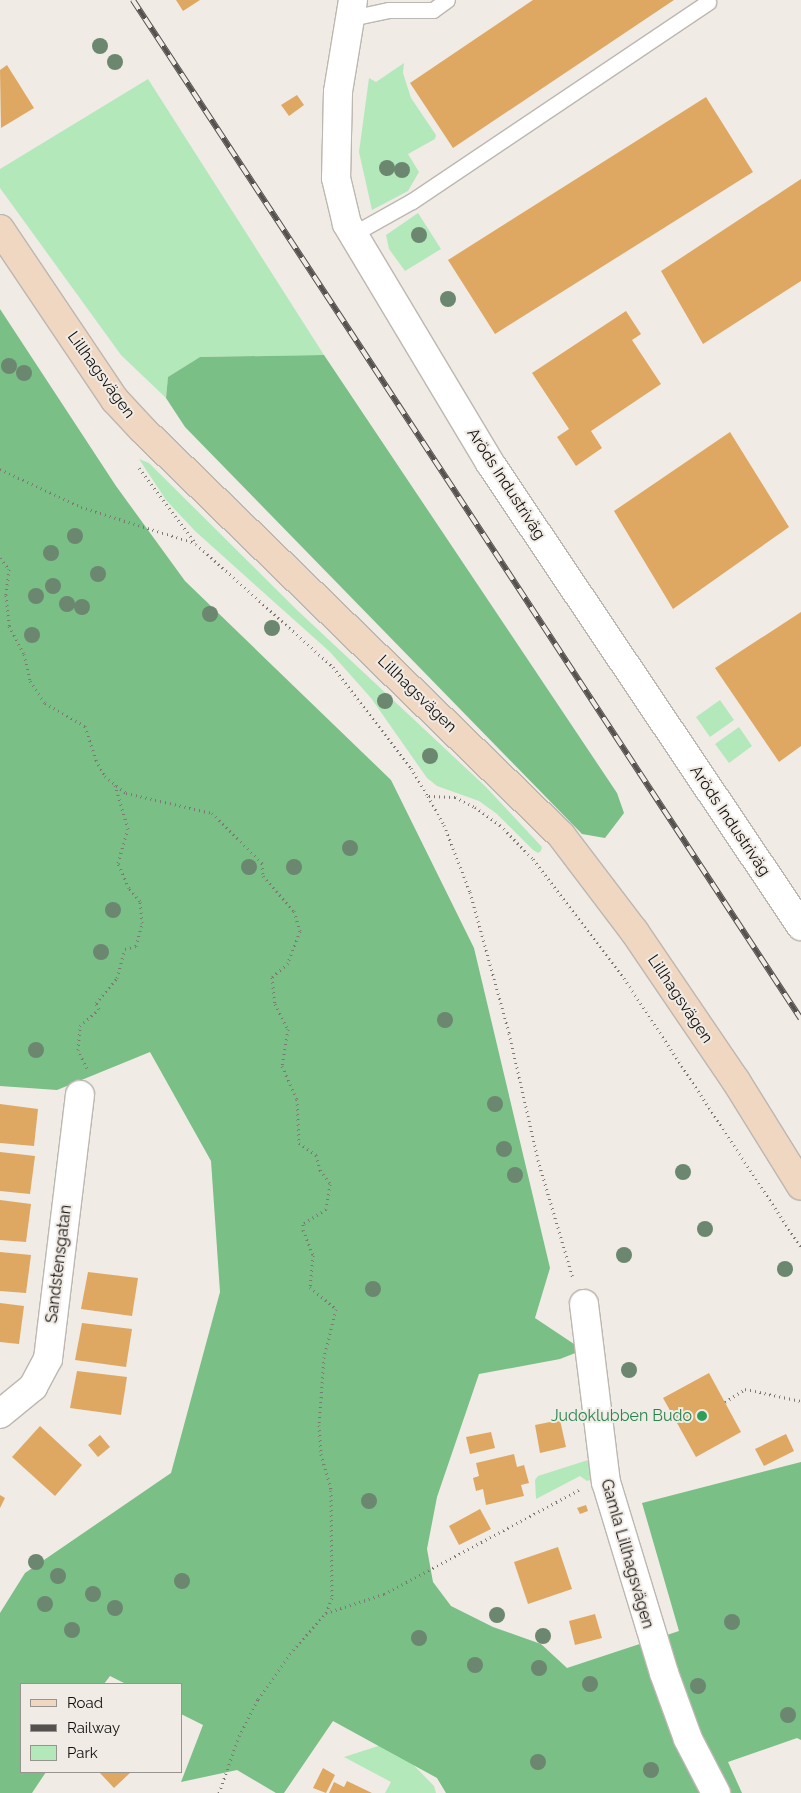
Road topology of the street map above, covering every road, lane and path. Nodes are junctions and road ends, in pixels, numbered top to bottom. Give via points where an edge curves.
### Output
1 (447, 0) edge
2 (708, 2) dead end
3 (352, 9) edge
4 (0, 229) edge
5 (353, 234) junction
6 (0, 469) edge
7 (0, 558) edge
8 (114, 784) junction
9 (428, 796) junction
10 (801, 926) edge
11 (80, 1095) joint
12 (801, 1186) edge
13 (801, 1247) edge
14 (584, 1304) joint
15 (801, 1401) edge
16 (725, 1402) dead end
17 (0, 1414) edge
18 (606, 1482) junction
19 (326, 1613) junction
20 (219, 1793) edge
21 (716, 1793) edge

1 - 3 lane via 433,10
2 - 5 lane via 412,201
3 - 5 street, Aröds Industriväg via 338,92 336,178 347,224
4 - 12 street, Lillhagsvägen via 126,412 561,834 634,931 736,1081
5 - 10 street, Aröds Industriväg via 490,463
6 - 9 path via 81,508 196,544 333,667 411,768
7 - 8 path via 9,569 6,595 9,626 24,654 30,681 45,703 85,726 96,760
8 - 11 path via 128,829 118,863 129,888 140,901 142,923 136,946 125,949 117,978 96,1003 99,1009 80,1026 78,1050 88,1066
8 - 19 path via 126,794 212,813 262,863 263,876 294,911 300,931 288,963 272,977 275,1004 288,1029 282,1066 297,1099 299,1144 316,1155 320,1170 330,1184 326,1209 304,1224 302,1230 313,1255 310,1287 336,1309 324,1357 319,1425 321,1454 331,1490 332,1598
9 - 13 path via 455,797 475,807 500,825 539,866 624,978
9 - 14 path via 444,825 470,892 509,1033 541,1170 568,1265
11 - 17 street, Sandstensgatan via 48,1359 34,1387
14 - 18 street, Gamla Lillhagsvägen
15 - 16 path via 745,1389
18 - 19 path via 580,1490 384,1594
18 - 21 street, Gamla Lillhagsvägen via 664,1673 688,1739
19 - 20 path via 292,1650 258,1700 239,1736

